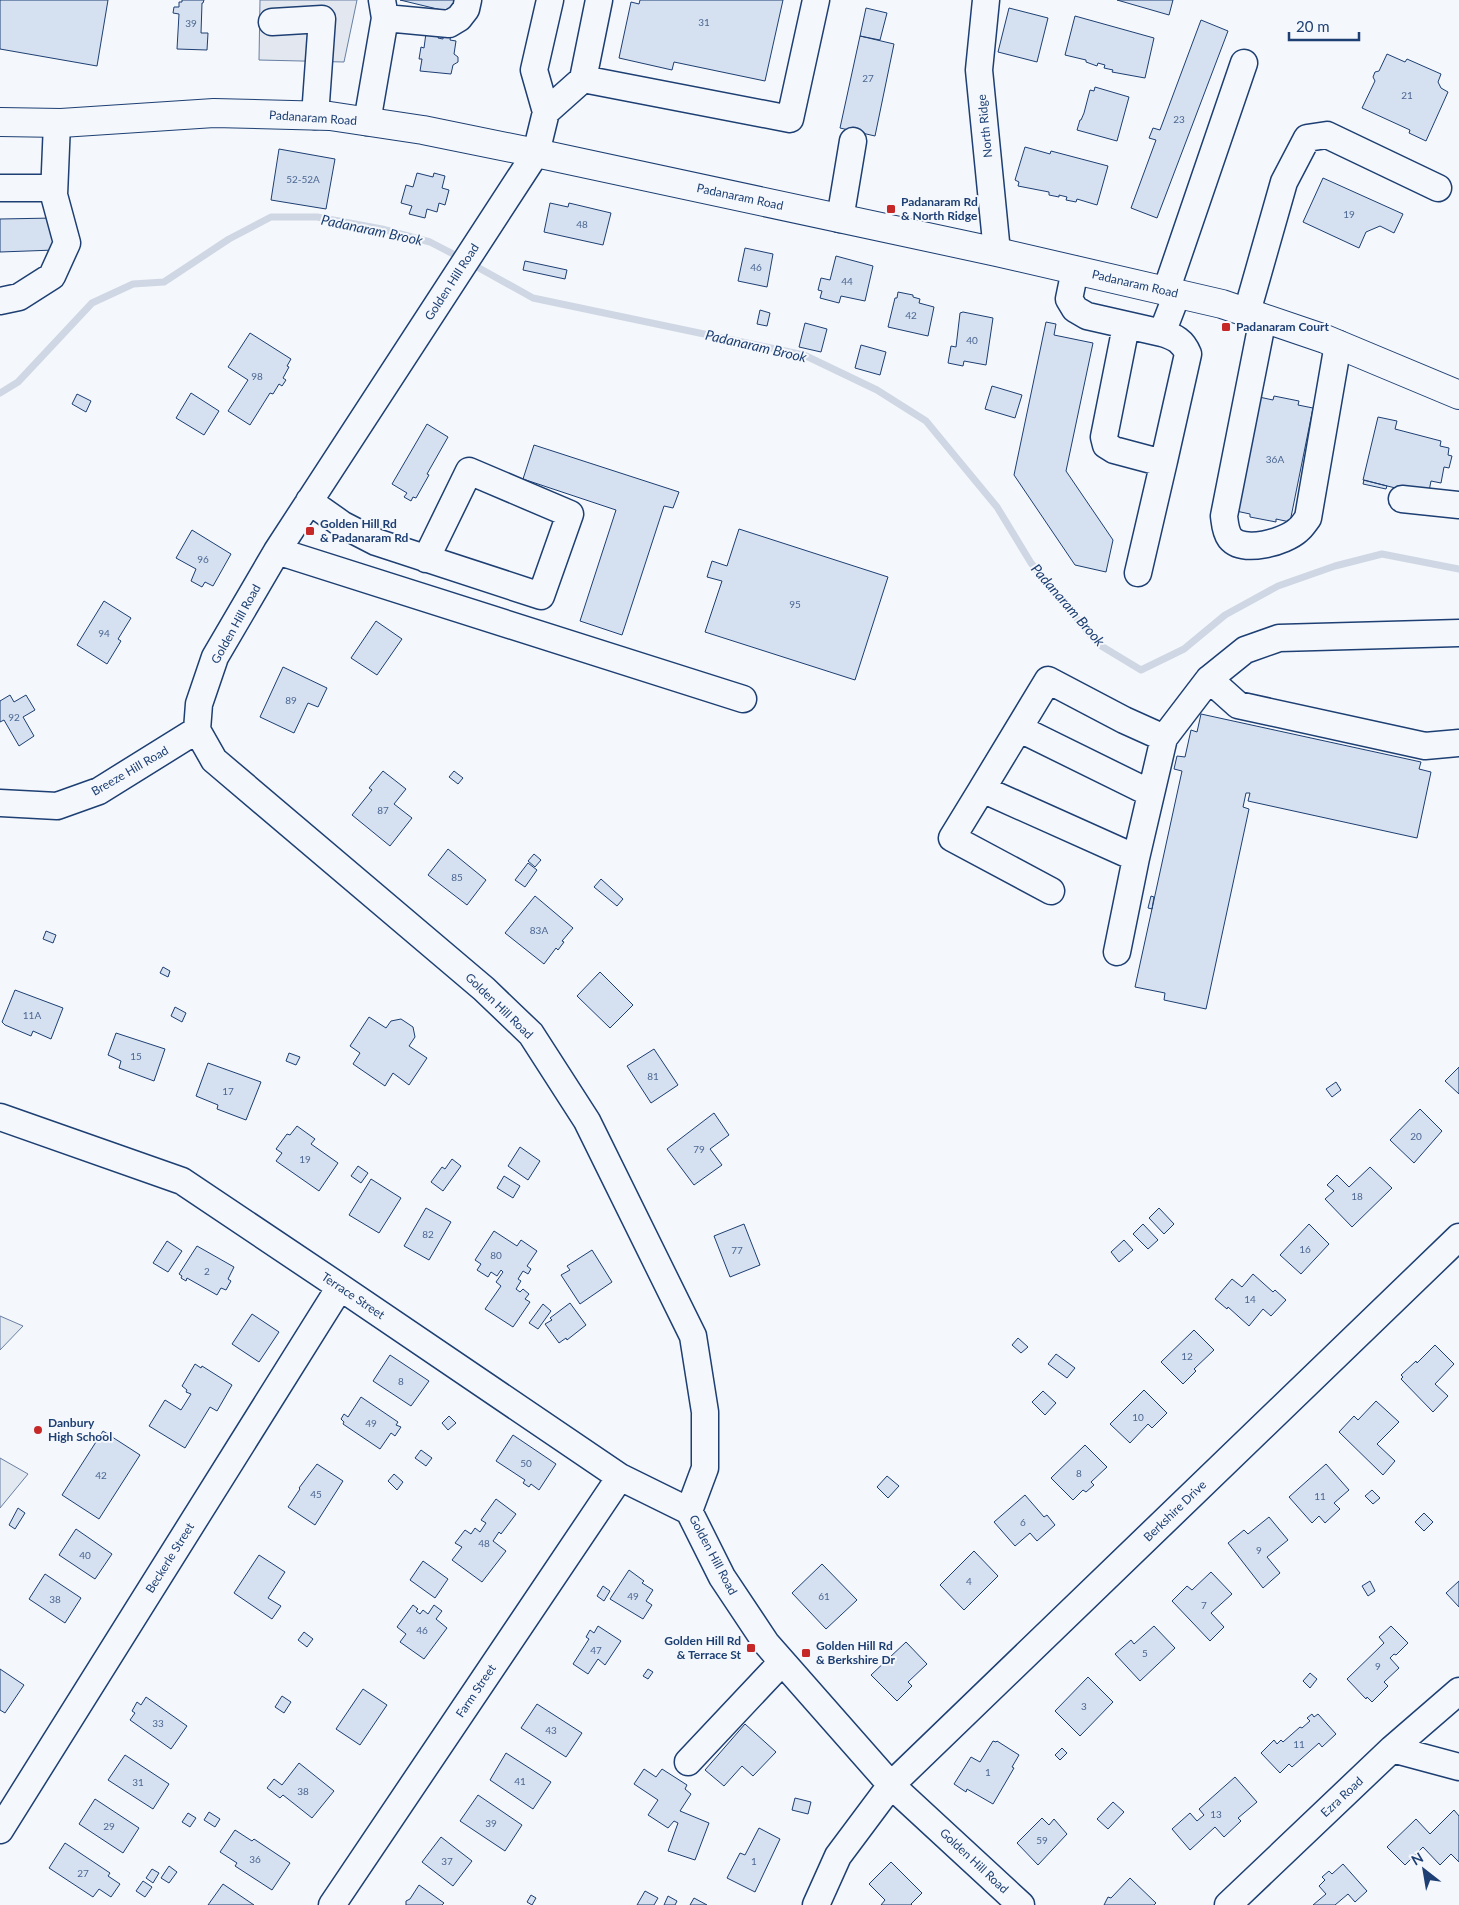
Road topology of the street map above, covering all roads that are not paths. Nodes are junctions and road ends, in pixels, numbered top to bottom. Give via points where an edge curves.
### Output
1 (468, 0) edge
2 (550, 0) edge
3 (600, 0) edge
4 (816, 0) edge
5 (986, 0) edge
6 (384, 9) edge
7 (272, 22) dead end
8 (1244, 63) dead end
9 (583, 79) junction
10 (546, 112) junction
11 (315, 116) junction
12 (0, 122) edge
13 (367, 122) junction
14 (57, 123) junction
15 (853, 141) dead end
16 (536, 153) junction
17 (0, 188) edge
18 (54, 188) junction
19 (1438, 188) dead end
20 (840, 219) junction
21 (997, 252) junction
22 (1075, 270) junction
23 (1172, 292) junction
24 (0, 301) edge
25 (1255, 315) junction
26 (1126, 326) junction
27 (1162, 332) junction
28 (1338, 344) junction
29 (1459, 396) edge
30 (1164, 461) junction
31 (1402, 499) dead end
32 (309, 501) junction
33 (1459, 505) edge
34 (277, 551) junction
35 (426, 559) junction
36 (1138, 572) dead end
37 (1459, 633) edge
38 (1209, 679) junction
39 (743, 699) dead end
40 (1020, 729) junction
41 (197, 730) junction
42 (1164, 738) junction
43 (1459, 743) edge
44 (982, 789) junction
45 (1150, 793) junction
46 (0, 804) edge
47 (1136, 858) junction
48 (1051, 891) dead end
49 (1117, 952) dead end
50 (0, 1116) edge
51 (1459, 1237) edge
52 (340, 1286) junction
53 (620, 1477) junction
54 (689, 1511) junction
55 (782, 1662) junction
56 (1459, 1692) edge
57 (1392, 1749) junction
58 (688, 1762) dead end
59 (1459, 1767) edge
60 (891, 1785) junction
61 (0, 1830) edge
62 (332, 1905) edge
63 (816, 1905) edge
64 (1021, 1905) edge
65 (1228, 1905) edge

1 - 6 street via 459,18 449,24
2 - 10 street via 534,70
3 - 9 street
4 - 9 street via 790,119
5 - 21 street, North Ridge via 979,70
6 - 13 street
7 - 11 street via 322,19
8 - 23 street
9 - 10 street
10 - 16 street, Golden Hill Road
11 - 13 main road, Padanaram Road
11 - 14 main road, Padanaram Road via 214,113
12 - 14 main road, Padanaram Road
13 - 16 main road, Padanaram Road
14 - 18 street
15 - 20 street
16 - 20 main road, Padanaram Road
16 - 32 street, Golden Hill Road
17 - 18 street
18 - 24 street via 67,243 52,276 19,297
19 - 25 street via 1328,135 1307,138 1284,182
20 - 21 main road, Padanaram Road
21 - 22 main road, Padanaram Road
22 - 23 main road, Padanaram Road
22 - 26 street via 1069,299 1075,308 1087,316
23 - 25 main road, Padanaram Road
23 - 27 street
25 - 28 main road, Padanaram Road
25 - 28 street via 1224,516 1230,538 1238,545 1277,542 1297,531 1308,518
26 - 27 street
26 - 30 street via 1104,437 1106,446
27 - 30 street via 1184,344 1188,354
28 - 29 main road, Padanaram Road
30 - 36 street
31 - 33 street
32 - 34 street, Golden Hill Road
32 - 35 street via 343,525 376,542
34 - 39 street
34 - 41 street, Golden Hill Road via 216,657 199,704
35 - 35 street via 541,596 570,514 469,471
37 - 38 street via 1279,638 1245,650
38 - 42 street
38 - 43 street via 1238,705 1425,746
40 - 42 street via 1048,680
40 - 44 street
40 - 45 street
41 - 46 street, Breeze Hill Road via 99,791 57,806
41 - 54 street, Golden Hill Road via 214,760 484,989 531,1034 587,1121 693,1336 705,1412 705,1468
42 - 45 street
44 - 47 street
44 - 48 street via 952,838
45 - 47 street
47 - 49 street
50 - 52 street, Terrace Street via 182,1181
51 - 60 street, Berkshire Drive
52 - 53 street, Terrace Street
52 - 61 street, Beckerle Street
53 - 54 street, Terrace Street
53 - 62 street, Farm Street
54 - 55 street, Golden Hill Road via 722,1577
55 - 58 street
55 - 60 street, Golden Hill Road
56 - 57 street, Ezra Road
57 - 59 street
57 - 65 street, Ezra Road
60 - 63 street, Berkshire Drive via 838,1856
60 - 64 street, Golden Hill Road

